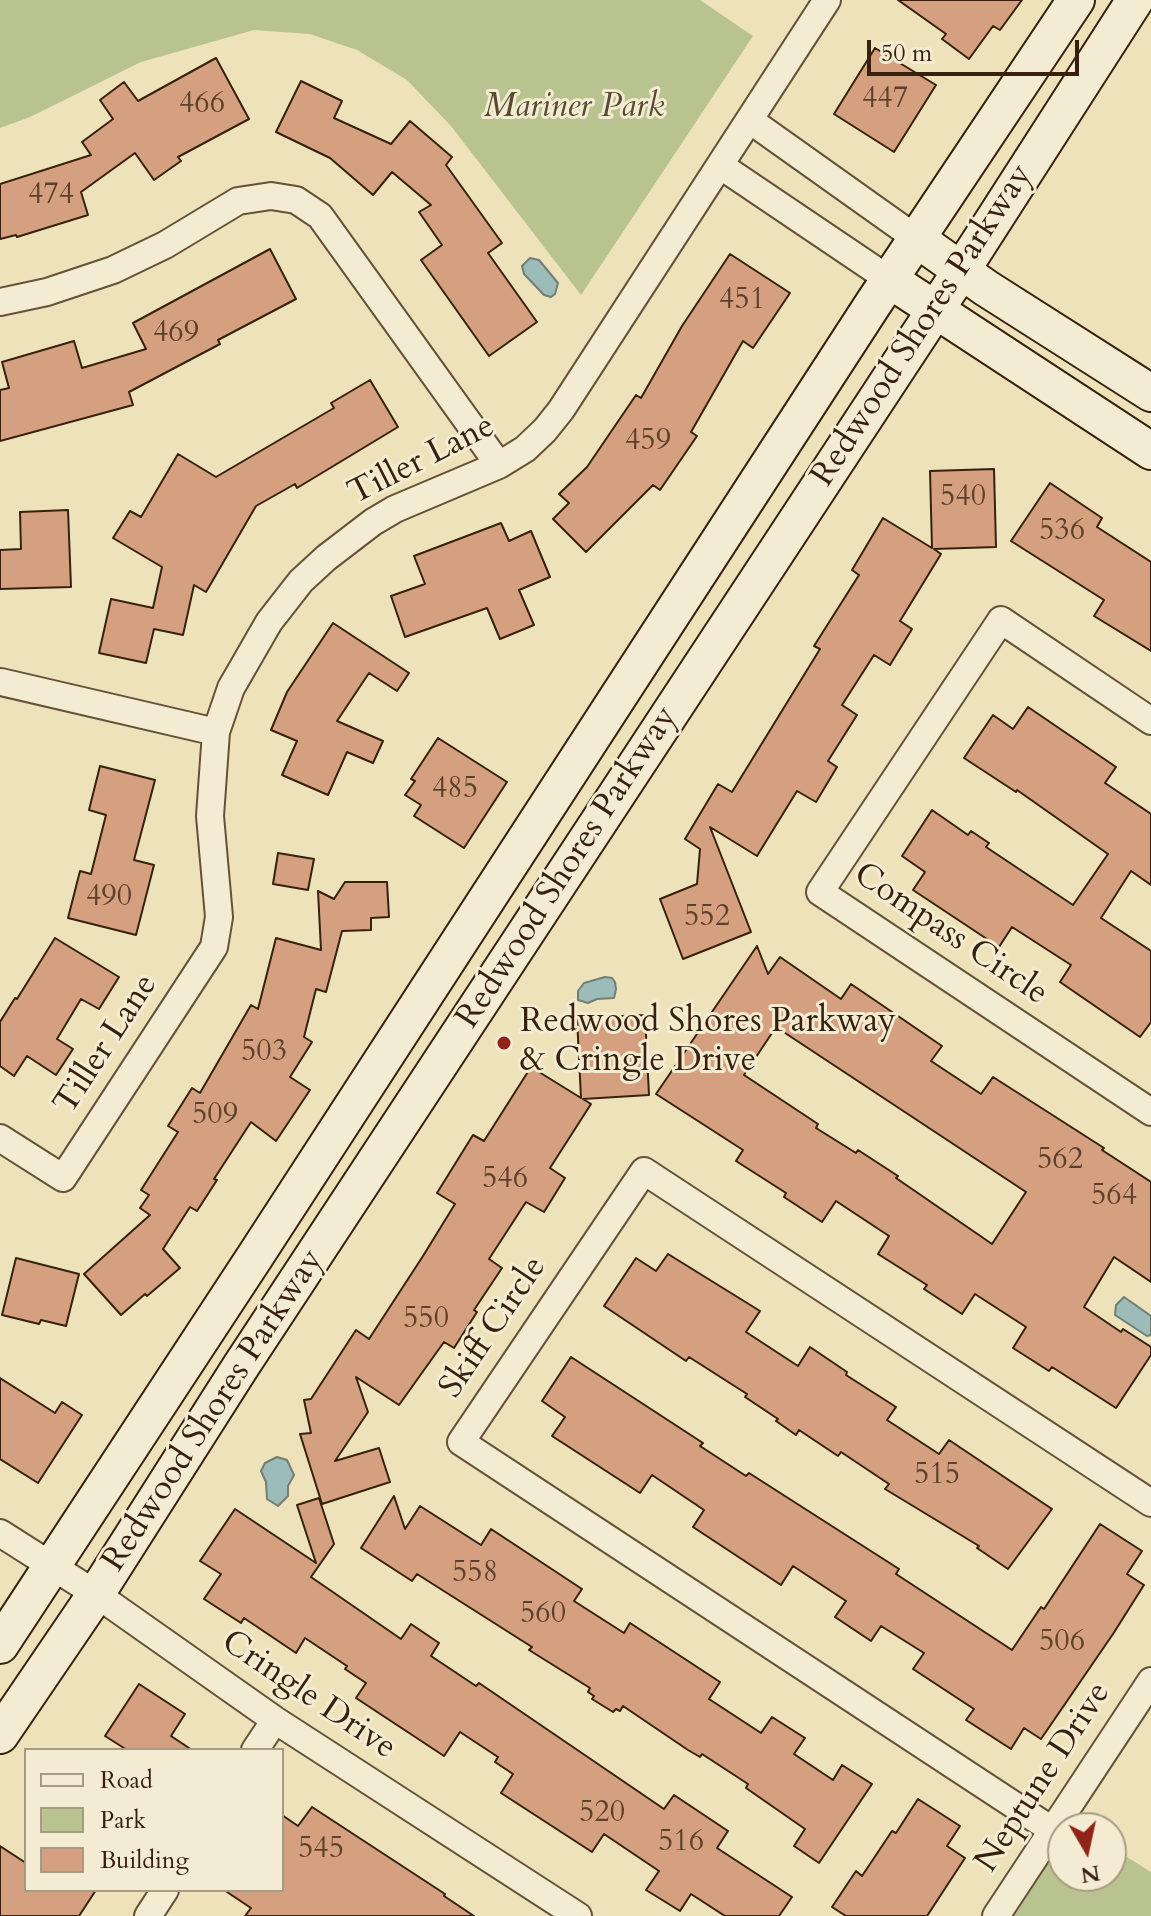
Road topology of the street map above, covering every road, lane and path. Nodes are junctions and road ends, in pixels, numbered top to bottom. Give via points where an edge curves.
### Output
1 (827, 0) edge
2 (1076, 0) edge
3 (1135, 0) edge
4 (751, 121) junction
5 (721, 166) junction
6 (917, 239) junction
7 (961, 271) junction
8 (890, 280) junction
9 (0, 302) edge
10 (935, 309) junction
11 (1151, 393) edge
12 (1151, 451) edge
13 (499, 465) junction
14 (1, 682) edge
15 (1151, 721) edge
16 (216, 732) junction
17 (1151, 1112) edge
18 (0, 1138) edge
19 (1151, 1503) edge
20 (0, 1533) edge
21 (51, 1567) junction
22 (96, 1594) junction
23 (0, 1645) edge
24 (1151, 1681) edge
25 (275, 1720) junction
26 (0, 1735) edge
27 (256, 1748) edge
28 (1064, 1812) edge
29 (1047, 1827) edge
30 (1047, 1838) edge
31 (164, 1892) edge
32 (148, 1916) edge
33 (578, 1916) edge
34 (996, 1916) edge

1 - 4 street, Tiller Lane
2 - 6 main road, Redwood Shores Parkway
3 - 7 main road, Redwood Shores Parkway
4 - 5 street, Tiller Lane
4 - 6 street
5 - 8 street
5 - 13 street, Tiller Lane via 561,410 525,449
6 - 7 main road
6 - 8 main road, Redwood Shores Parkway
7 - 10 main road, Redwood Shores Parkway
7 - 11 main road
8 - 10 main road
8 - 21 main road, Redwood Shores Parkway
9 - 13 street via 113,270 238,201 290,198 320,216
10 - 12 main road
10 - 22 main road, Redwood Shores Parkway
13 - 16 street, Tiller Lane via 395,509 301,581 269,622 231,688
14 - 16 street
15 - 17 street, Compass Circle via 1001,620 820,892
16 - 18 street, Tiller Lane via 210,816 219,917 214,947 63,1178
19 - 29 street, Skiff Circle via 644,1171 461,1442
20 - 21 street, Cringle Drive
21 - 22 street, Cringle Drive
21 - 23 main road, Redwood Shores Parkway
22 - 25 street, Cringle Drive
22 - 26 main road, Redwood Shores Parkway
24 - 28 street, Neptune Drive
25 - 27 street
25 - 33 street, Cringle Drive
30 - 34 street, Neptune Drive
31 - 32 street

